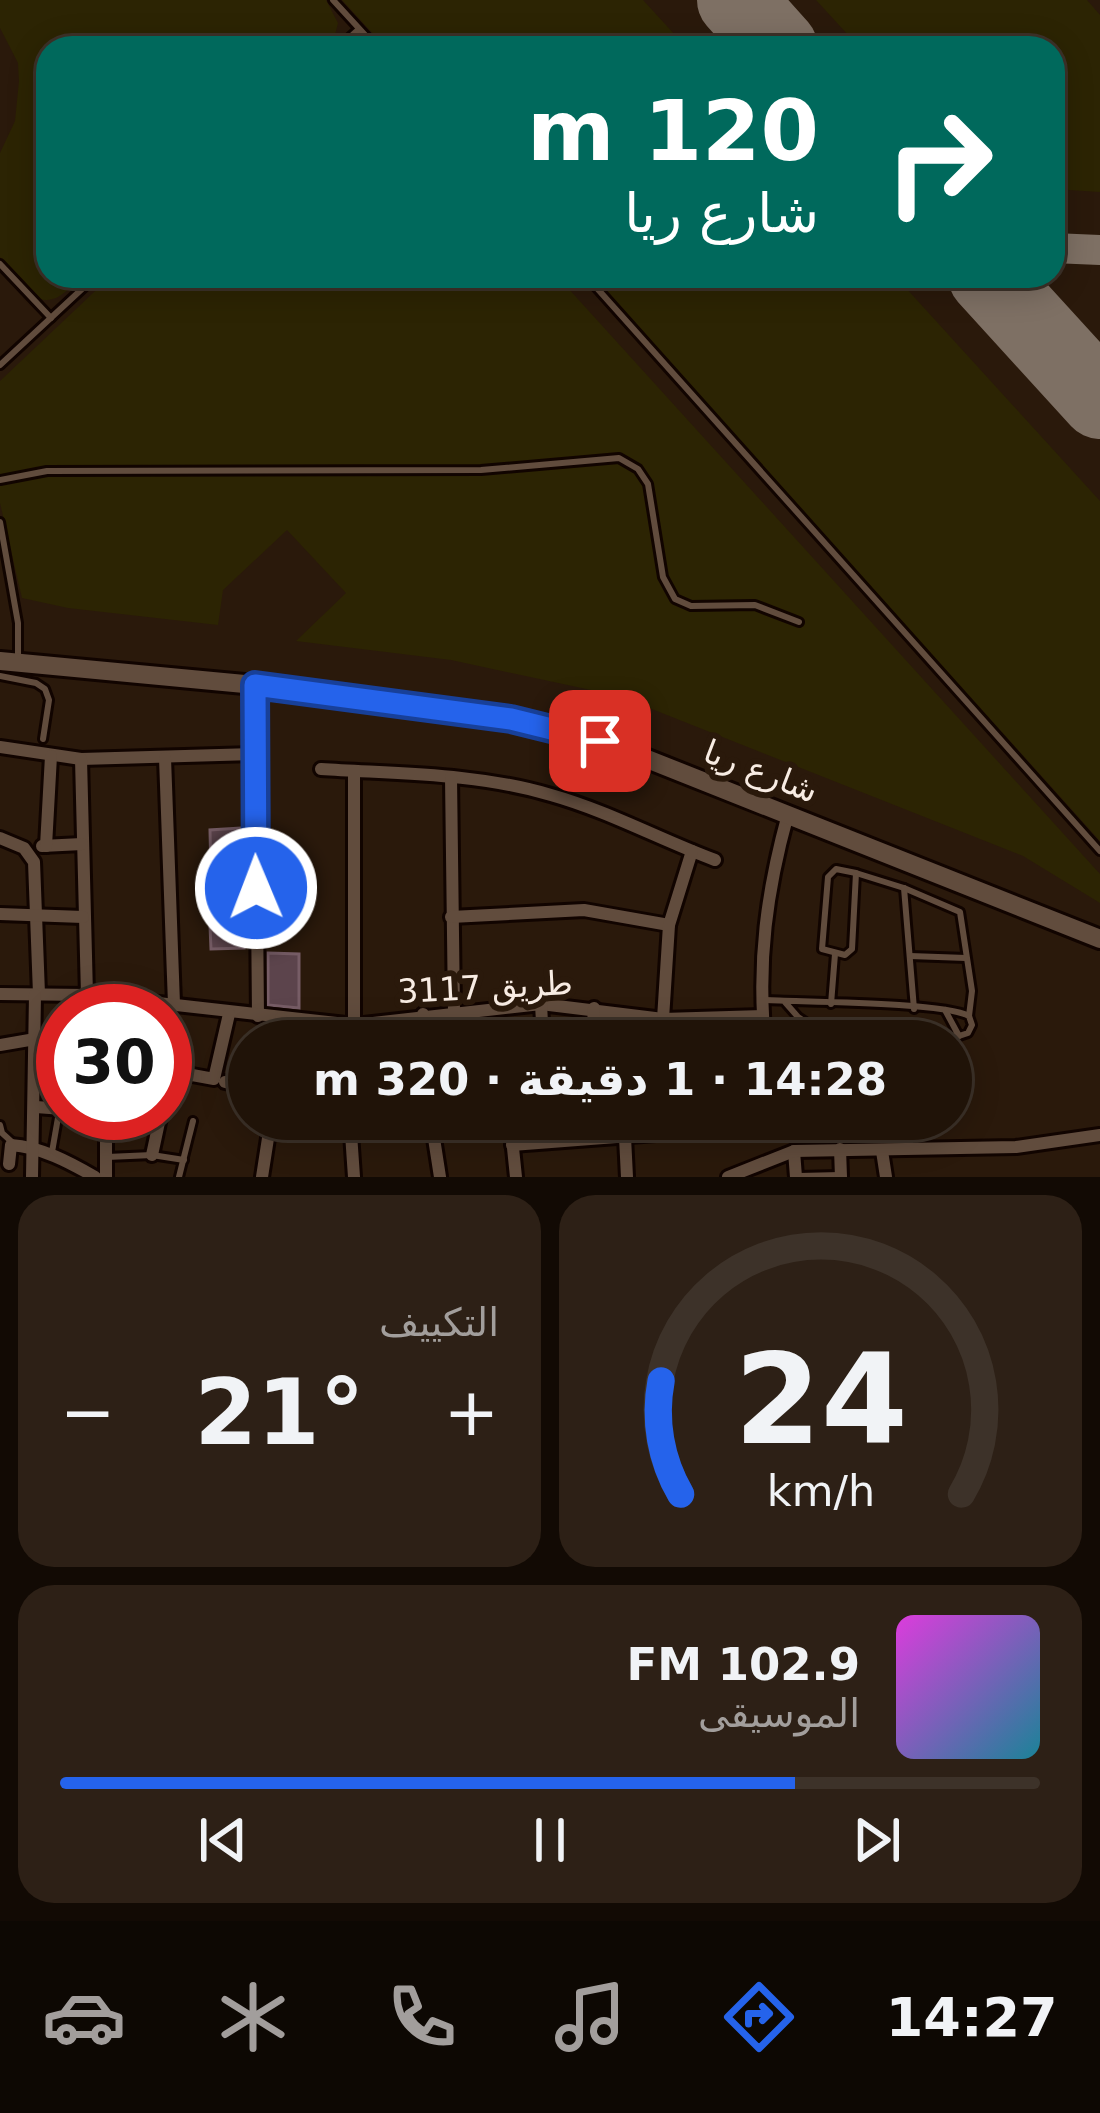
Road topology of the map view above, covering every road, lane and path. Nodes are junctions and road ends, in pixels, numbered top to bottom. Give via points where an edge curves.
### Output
1 (333, 0) edge
2 (359, 29) junction
3 (351, 36) edge
4 (365, 36) edge
5 (0, 264) edge
6 (83, 288) edge
7 (597, 288) edge
8 (51, 318) junction
9 (0, 365) edge
10 (0, 480) edge
11 (0, 522) edge
12 (799, 622) dead end
13 (6, 655) edge
14 (0, 676) edge
15 (255, 685) junction
16 (43, 739) dead end
17 (0, 748) edge
18 (254, 754) junction
19 (51, 756) junction
20 (81, 758) junction
21 (165, 758) junction
22 (321, 770) dead end
23 (354, 771) junction
24 (451, 777) junction
25 (788, 814) junction
26 (0, 838) edge
27 (82, 844) junction
28 (46, 846) junction
29 (692, 851) junction
30 (1100, 851) edge
31 (31, 854) junction
32 (716, 860) dead end
33 (856, 873) junction
34 (904, 888) junction
35 (0, 914) edge
36 (36, 916) junction
37 (83, 917) junction
38 (451, 917) junction
39 (668, 925) junction
40 (1100, 939) edge
41 (835, 953) junction
42 (910, 956) junction
43 (968, 958) junction
44 (37, 984) edge
45 (86, 984) edge
46 (173, 984) edge
47 (0, 994) edge
48 (36, 994) edge
49 (762, 1000) junction
50 (784, 1001) junction
51 (542, 1004) junction
52 (831, 1004) junction
53 (192, 1007) edge
54 (594, 1008) junction
55 (914, 1009) junction
56 (945, 1010) junction
57 (454, 1012) junction
58 (229, 1014) junction
59 (423, 1014) junction
60 (258, 1016) junction
61 (763, 1016) junction
62 (969, 1016) junction
63 (281, 1018) joint
64 (663, 1018) junction
65 (302, 1020) edge
66 (355, 1020) edge
67 (386, 1020) edge
68 (423, 1020) edge
69 (542, 1020) edge
70 (593, 1020) edge
71 (763, 1020) edge
72 (802, 1020) edge
73 (950, 1020) edge
74 (970, 1020) edge
75 (36, 1044) edge
76 (0, 1045) edge
77 (192, 1075) edge
78 (224, 1082) dead end
79 (228, 1083) edge
80 (36, 1107) edge
81 (193, 1121) dead end
82 (0, 1125) edge
83 (1100, 1136) edge
84 (55, 1140) edge
85 (107, 1140) edge
86 (155, 1140) edge
87 (268, 1140) edge
88 (351, 1140) edge
89 (434, 1140) edge
90 (512, 1140) edge
91 (573, 1140) edge
92 (625, 1140) edge
93 (782, 1140) edge
94 (512, 1144) junction
95 (9, 1145) edge
96 (34, 1148) junction
97 (840, 1149) junction
98 (882, 1151) junction
99 (789, 1152) junction
100 (152, 1155) junction
101 (52, 1156) junction
102 (107, 1157) junction
103 (184, 1160) junction
104 (9, 1164) dead end
105 (75, 1172) edge
106 (841, 1176) edge
107 (32, 1177) edge
108 (95, 1177) edge
109 (106, 1177) edge
110 (179, 1177) edge
111 (262, 1177) edge
112 (354, 1177) edge
113 (440, 1177) edge
114 (516, 1177) edge
115 (627, 1177) edge
116 (728, 1177) edge
117 (796, 1177) edge
118 (886, 1177) edge

1 - 2 lane
2 - 3 lane
2 - 4 lane
5 - 8 lane
6 - 8 lane
7 - 30 lane
8 - 9 lane
10 - 12 lane via 47,471 481,470 612,457 632,464 648,484 663,577 675,599 755,605
11 - 13 lane via 20,634
13 - 15 main road, شارع ريا
14 - 16 lane via 45,689
15 - 18 street
15 - 25 main road, شارع ريا via 556,728
17 - 19 street
18 - 21 street
18 - 60 street
19 - 20 street
19 - 28 street
20 - 21 street
20 - 27 street
21 - 46 street
22 - 23 street
23 - 24 street
23 - 66 street
24 - 29 street via 563,798
24 - 38 street
25 - 40 main road, شارع ريا
25 - 49 street via 767,900
26 - 31 street
27 - 28 street
27 - 37 street
28 - 31 street
29 - 32 street
29 - 39 street
31 - 36 street
33 - 34 lane
33 - 41 lane via 851,952
33 - 41 lane via 836,869 828,877 822,949
34 - 42 lane
34 - 43 lane via 960,913
35 - 36 street
36 - 37 street
36 - 44 street
37 - 45 street
38 - 39 street via 584,910
38 - 57 street
39 - 64 street
41 - 52 lane
42 - 43 lane
42 - 55 lane
43 - 62 lane
47 - 48 street, طريق 3117
49 - 50 lane
49 - 61 street
50 - 52 lane
50 - 72 lane
51 - 54 street, طريق 3117
51 - 57 street, طريق 3117
51 - 69 street
52 - 55 lane
53 - 58 street, طريق 3117
54 - 64 street, طريق 3117
54 - 70 street
55 - 56 lane
56 - 62 lane
56 - 73 lane
57 - 59 street, طريق 3117
58 - 60 street, طريق 3117
58 - 77 street via 214,1079
59 - 67 street, طريق 3117
59 - 68 street
60 - 63 street, طريق 3117
61 - 64 street, طريق 3117
61 - 71 street
62 - 74 lane
63 - 65 street, طريق 3117
75 - 76 street
78 - 79 street
80 - 96 street
81 - 103 lane
82 - 95 lane
83 - 98 street
84 - 101 lane
85 - 102 street
86 - 100 street
87 - 111 street
88 - 112 street
89 - 113 street
90 - 94 street
91 - 94 street
92 - 115 street
93 - 99 street
94 - 114 street
95 - 96 street
95 - 104 street
96 - 101 street
96 - 107 street
97 - 98 street
97 - 99 street
97 - 106 street
98 - 118 street
99 - 116 street
99 - 117 street
100 - 102 lane
100 - 103 lane
101 - 105 street
102 - 109 street
103 - 110 lane
105 - 108 street
106 - 117 lane

